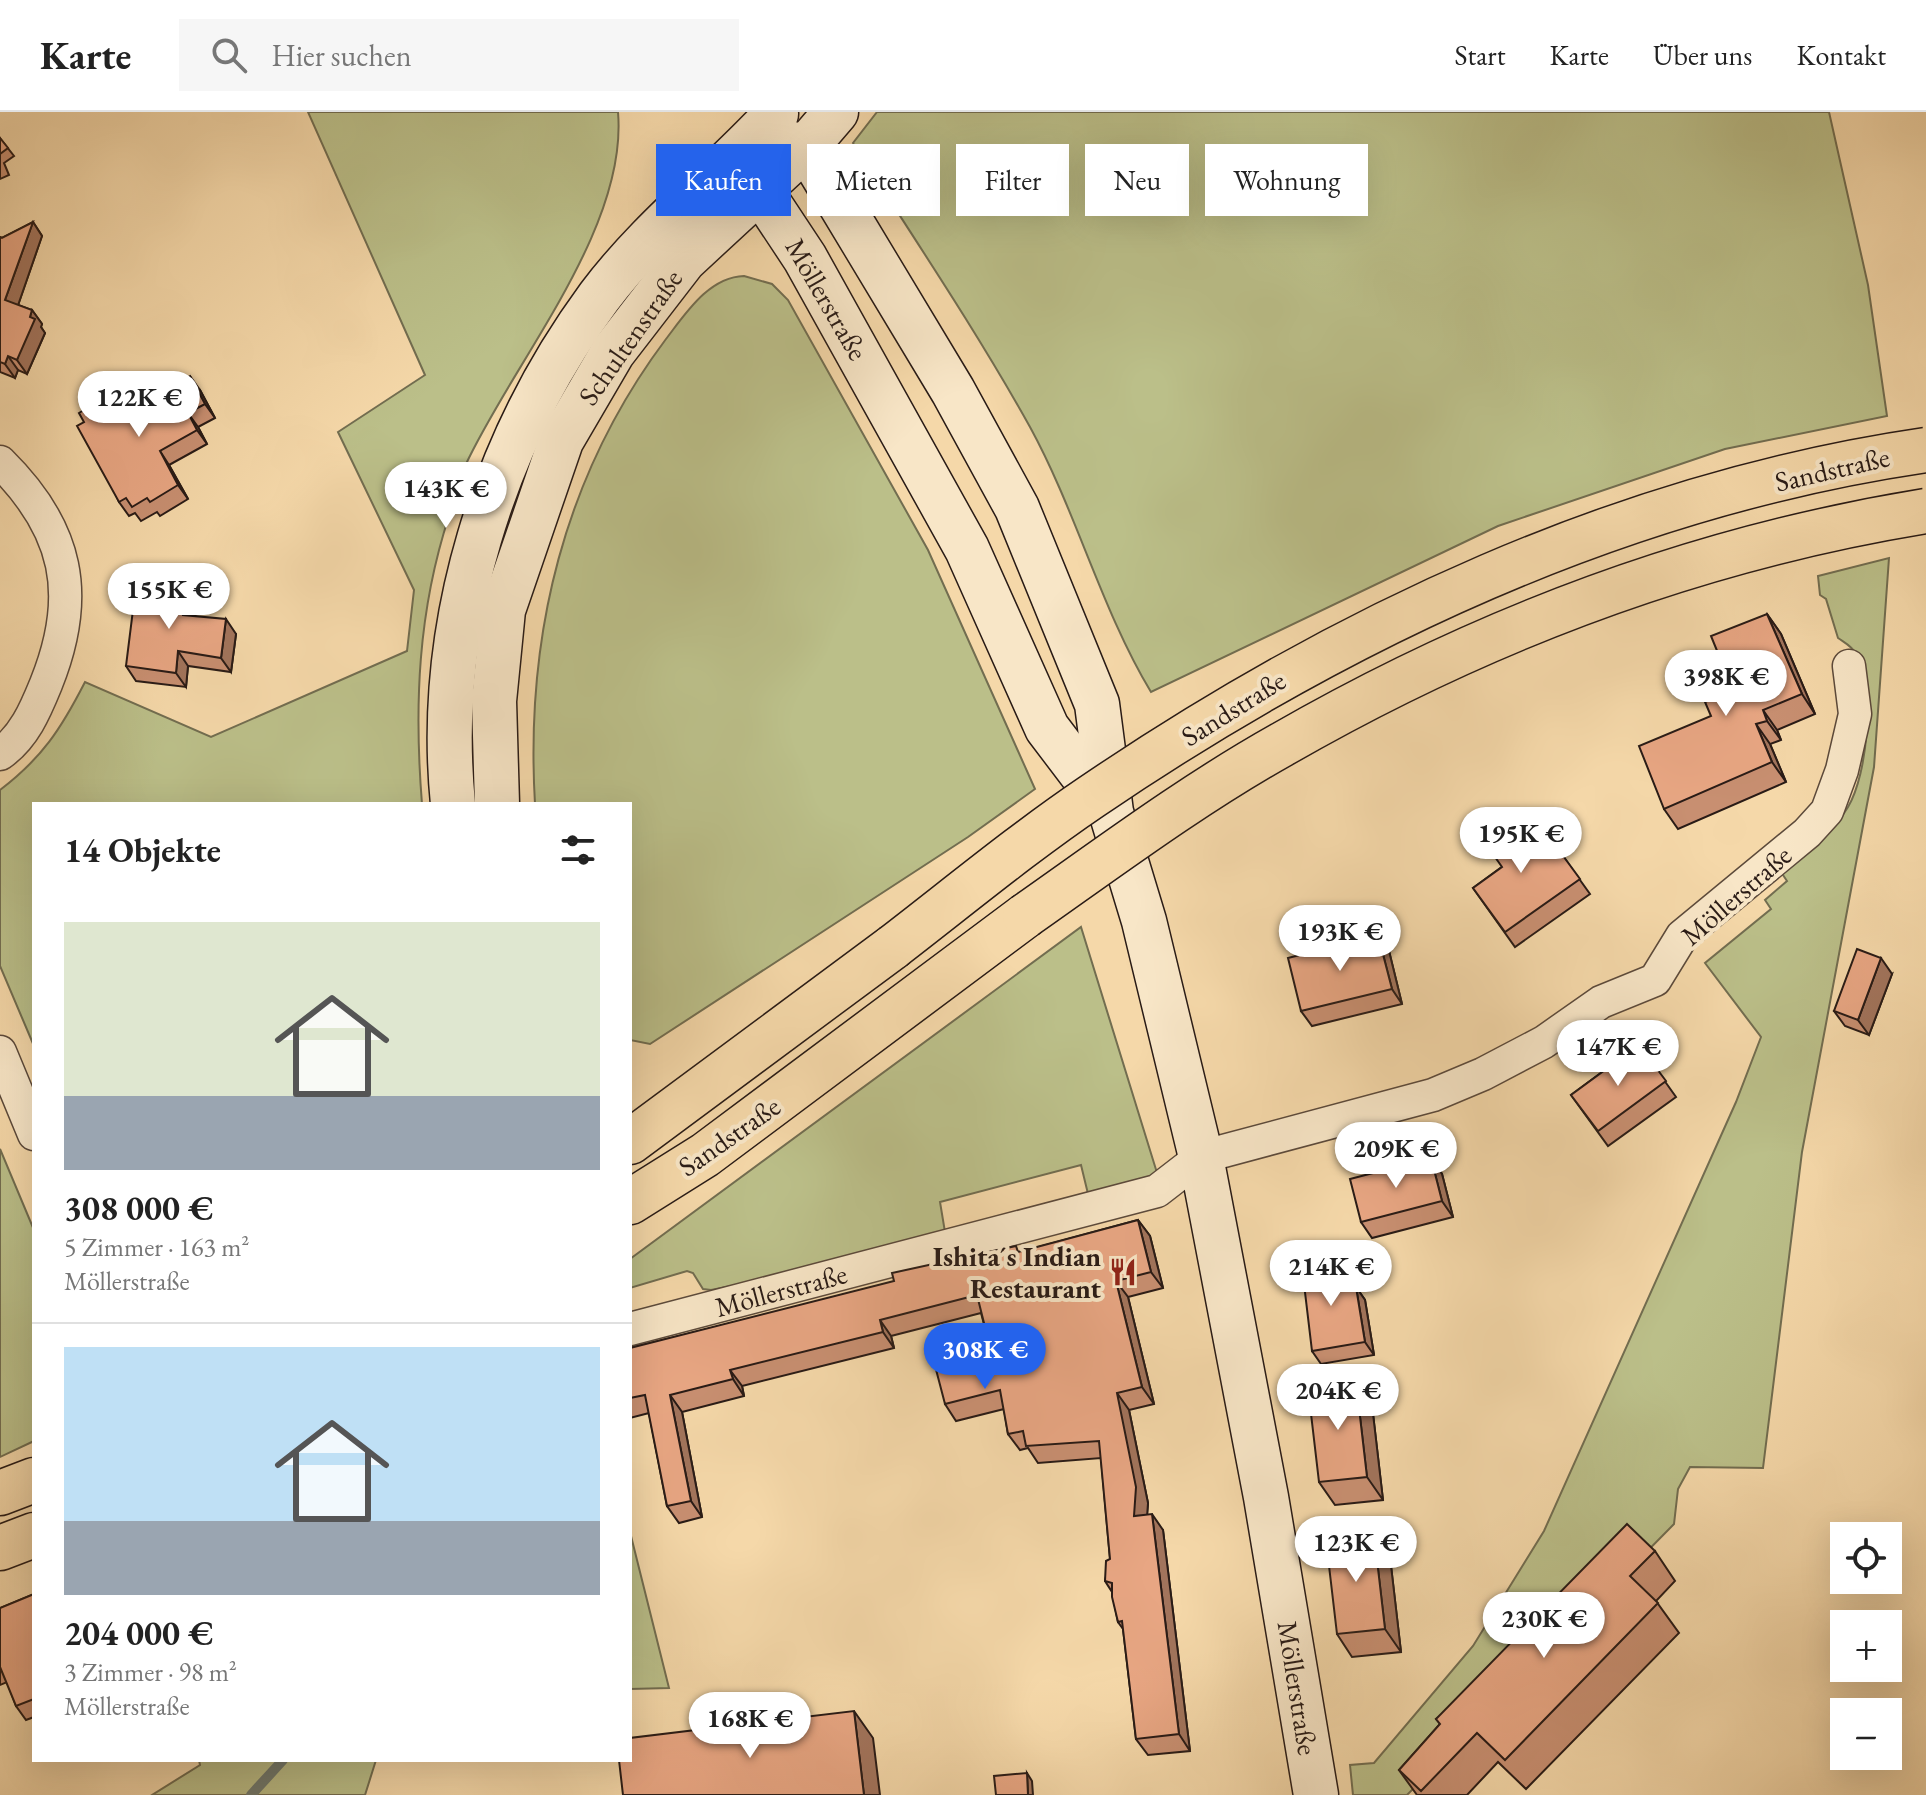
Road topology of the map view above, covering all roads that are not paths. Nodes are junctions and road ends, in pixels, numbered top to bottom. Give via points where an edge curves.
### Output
1 (836, 112) edge
2 (767, 124) edge
3 (765, 144) edge
4 (806, 147) junction
5 (791, 161) edge
6 (732, 216) edge
7 (777, 216) edge
8 (1926, 450) edge
9 (0, 462) edge
10 (1926, 511) edge
11 (1849, 666) dead end
12 (0, 754) edge
13 (453, 802) edge
14 (497, 802) edge
15 (1111, 812) junction
16 (0, 1052) edge
17 (32, 1129) edge
18 (632, 1141) edge
19 (1201, 1157) junction
20 (632, 1201) edge
21 (632, 1328) edge
22 (32, 1481) edge
23 (0, 1493) edge
24 (32, 1536) edge
25 (0, 1548) edge
26 (1316, 1795) edge

1 - 4 street, Schultenstraße
2 - 3 street, Möllerstraße
2 - 4 street
2 - 13 street, Schultenstraße via 599,297 542,388 497,481 467,577 453,677
4 - 5 street, Schultenstraße
4 - 15 street, Möllerstraße via 1017,508 1097,704
6 - 14 street, Schultenstraße via 684,260 613,352 561,441 503,610 494,701
7 - 15 street, Möllerstraße via 967,549 1047,728
8 - 18 main road, Sandstraße, bridge via 1713,496 1593,536 1446,594 1304,664 1089,798
9 - 12 street via 28,490 55,535 66,596 65,629 36,710 15,744
10 - 20 main road, Sandstraße, bridge via 1754,548 1563,609 1433,663 1279,745 1025,916 705,1155
11 - 19 street, Möllerstraße via 1855,714 1827,811 1682,936 1655,980 1601,1002 1514,1059 1433,1095
15 - 19 street, Möllerstraße via 1144,921
16 - 17 street
19 - 21 street, Möllerstraße via 1157,1191
19 - 26 street, Möllerstraße
22 - 23 main road
24 - 25 main road

